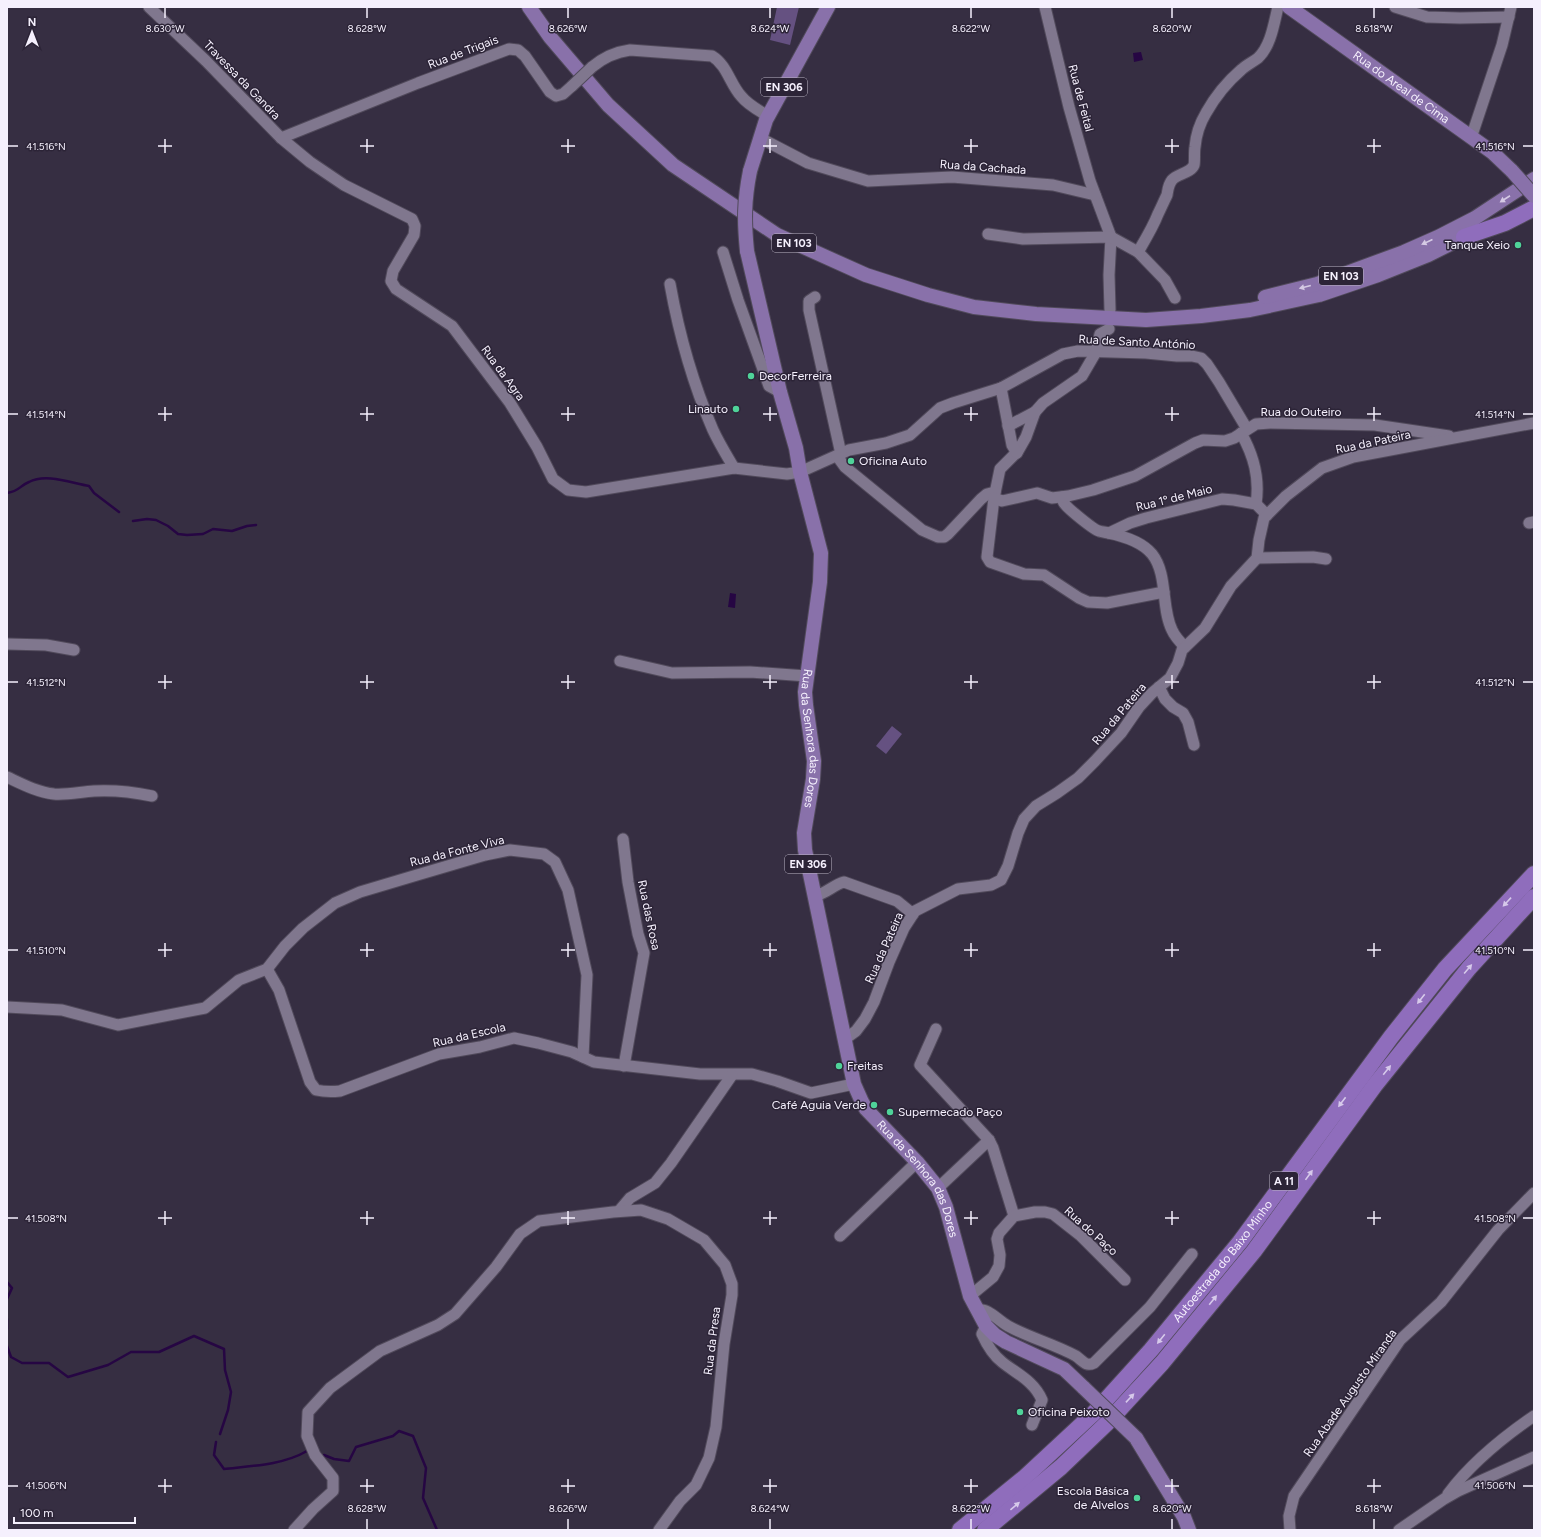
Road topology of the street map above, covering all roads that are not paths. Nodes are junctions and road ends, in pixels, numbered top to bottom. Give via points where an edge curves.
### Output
1 (149, 7) edge
2 (529, 7) edge
3 (828, 7) edge
4 (1045, 7) edge
5 (1278, 7) edge
6 (1289, 7) edge
7 (1395, 7) edge
8 (1510, 12) edge
9 (768, 116) junction
10 (281, 138) junction
11 (760, 138) junction
12 (1471, 138) junction
13 (1534, 179) edge
14 (1095, 195) junction
15 (1534, 198) edge
16 (1534, 208) edge
17 (988, 234) dead end
18 (1111, 237) junction
19 (1464, 237) junction
20 (723, 252) dead end
21 (1138, 252) junction
22 (670, 284) dead end
23 (815, 297) dead end
24 (1175, 298) dead end
25 (1110, 310) dead end
26 (1090, 318) junction
27 (1109, 329) dead end
28 (1096, 352) junction
29 (1001, 388) junction
30 (780, 392) junction
31 (1035, 412) junction
32 (1534, 423) edge
33 (1008, 426) junction
34 (1244, 431) junction
35 (1457, 437) junction
36 (1016, 453) junction
37 (839, 455) junction
38 (734, 468) junction
39 (800, 472) junction
40 (995, 495) junction
41 (1062, 497) junction
42 (1256, 504) junction
43 (1267, 515) junction
44 (1109, 533) junction
45 (1257, 558) junction
46 (1326, 560) dead end
47 (1164, 592) junction
48 (7, 644) edge
49 (1185, 647) junction
50 (74, 650) dead end
51 (620, 661) dead end
52 (807, 676) junction
53 (1160, 687) junction
54 (1194, 745) dead end
55 (7, 777) edge
56 (152, 796) dead end
57 (623, 839) dead end
58 (1534, 874) edge
59 (814, 896) junction
60 (1534, 897) edge
61 (913, 914) junction
62 (266, 969) junction
63 (7, 1007) edge
64 (936, 1029) dead end
65 (844, 1038) junction
66 (583, 1057) junction
67 (624, 1066) junction
68 (732, 1075) junction
69 (854, 1084) junction
70 (988, 1140) junction
71 (917, 1162) junction
72 (938, 1188) junction
73 (1534, 1193) edge
74 (619, 1212) junction
75 (1014, 1216) junction
76 (840, 1236) dead end
77 (1192, 1254) dead end
78 (1125, 1280) dead end
79 (973, 1302) junction
80 (986, 1326) junction
81 (1534, 1416) edge
82 (1032, 1425) dead end
83 (1534, 1457) edge
84 (1444, 1499) junction
85 (294, 1530) edge
86 (659, 1530) edge
87 (960, 1530) edge
88 (985, 1530) edge
89 (1189, 1530) edge
90 (1290, 1530) edge
91 (1399, 1530) edge

1 - 10 street, Travessa da Gandra
2 - 26 main road, EN 103 via 550,37 608,105 673,165 777,235 866,275 928,295 974,307
3 - 9 main road, Rua da Senhora das Dores / EN 306
4 - 14 street, Rua de Feital via 1069,107
5 - 21 street via 1271,34 1262,54 1240,70 1214,99 1206,113 1197,134 1194,165 1172,179 1158,216
6 - 12 main road, Rua do Areal de Cima
7 - 8 street via 1426,17 1460,18
8 - 12 street via 1502,45
9 - 10 street, Rua de Trigais, bridge via 744,100 719,60 712,56 620,51 592,67 563,94 556,96 550,92 525,56 518,50 508,49
9 - 11 main road, Rua da Senhora das Dores / EN 306
10 - 38 street, Rua da Agra via 344,185 412,220 415,226 414,235 393,270 391,281 396,289 452,326 510,403 553,479 568,490 586,492
11 - 14 street, Rua da Cachada via 808,163 868,181 952,177 1053,186
11 - 30 main road, Rua da Senhora das Dores / EN 306, bridge via 745,196 744,224 747,251
12 - 15 main road, Rua do Areal de Cima, bridge via 1492,152 1512,171
13 -> 26 main road, EN 103 via 1475,218 1438,237 1317,284 1250,301 1199,309
14 - 18 street
15 - 19 main road, EN 103 via 1519,209
16 - 19 highway via 1505,223
17 - 18 street via 1023,239
18 - 21 street
18 - 25 street
19 - 26 main road, EN 103 via 1378,275 1319,294 1250,310 1146,320
20 - 30 street via 769,386
21 - 24 street via 1165,280
22 - 38 street via 676,318 702,400 714,431
23 - 37 street via 809,302 809,310
27 - 28 street via 1100,334
28 - 29 street, Rua de Santo António via 1078,351 1063,354
28 - 31 street via 1082,376 1043,403
28 - 34 street, Rua de Santo António via 1201,358 1219,382
29 - 33 street
29 - 37 street, Rua de Santo António via 940,408 910,435 849,450
30 - 39 main road, Rua da Senhora das Dores / EN 306
31 - 33 street
31 - 36 street via 1026,437
32 - 35 street, Rua da Pateira
33 - 36 street
34 - 35 street, Rua do Outeiro via 1256,424 1270,423 1375,425
34 - 41 street, Rua do Outeiro via 1225,442 1194,442 1135,476
34 - 42 street via 1254,460 1258,492
35 - 43 street, Rua da Pateira via 1353,457 1322,468 1286,496
36 - 40 street via 1000,469
37 - 39 street, Rua de Santo António
37 - 40 street via 845,467 896,511 922,530 938,537 948,534 987,494
38 - 39 street, Rua da Agra via 787,474
39 - 52 main road, Rua da Senhora das Dores / EN 306 via 821,552 820,582
40 - 41 street, Rua do Outeiro via 1002,501 1038,493 1052,498
40 - 47 street via 987,557 990,562 1024,574 1044,575 1088,602 1107,603
41 - 44 street via 1070,509 1098,531
42 - 43 street
42 - 44 street, Rua 1º de Maio via 1234,500 1213,501 1146,518
43 - 45 street, Rua da Pateira via 1264,518
44 - 47 street via 1143,546 1152,554
45 - 46 street via 1313,557
45 - 49 street, Rua da Pateira via 1231,586 1205,628
47 - 49 street via 1167,616 1172,630
48 - 50 street via 46,645
49 - 53 street, Rua da Pateira via 1170,678
51 - 52 street via 672,673 750,672
52 - 59 main road, Rua da Senhora das Dores / EN 306 via 806,705 814,761 804,833
53 - 54 street via 1165,699 1183,713
53 - 61 street, Rua da Pateira via 1139,707 1121,733 1078,778 1036,806 1024,819 1001,880 991,885 958,889 914,911
55 - 56 street via 53,794 131,791
57 - 67 street, Rua das Rosa via 628,882 644,952
58 -> 87 highway, Autoestrada do Baixo Minho / A 11 via 1445,969 1391,1037 1240,1242 1151,1350 1094,1413 1024,1478
59 - 61 street via 844,882 898,902
59 - 65 main road, Rua da Senhora das Dores / EN 306
88 -> 60 highway, Autoestrada do Baixo Minho / A 11 via 1061,1467 1106,1424 1162,1363 1254,1251 1375,1085 1469,968
61 - 65 street, Rua da Pateira via 904,928 865,1019 856,1031
62 - 63 street via 238,980 205,1008 118,1025 62,1010
62 - 66 street, Rua da Escola via 279,990 310,1082 316,1090 340,1091 439,1054 514,1038
62 - 66 street, Rua da Fonte Viva via 303,928 335,903 354,895 485,855 510,850 544,854 554,862 568,890 586,969
64 - 70 street via 920,1065
65 - 69 main road, Rua da Senhora das Dores / EN 306
66 - 67 street, Rua da Escola via 594,1062
67 - 68 street, Rua da Escola
68 - 69 street, Rua da Escola via 752,1074 812,1093
68 - 74 street via 655,1183 630,1198
69 - 71 main road, Rua da Senhora das Dores / EN 306 via 866,1109
70 - 72 street
70 - 75 street via 993,1148
71 - 72 main road, Rua da Senhora das Dores / EN 306
71 - 76 street
72 - 79 main road, Rua da Senhora das Dores / EN 306 via 946,1207
73 - 90 street, Rua Abade Augusto Miranda via 1498,1230 1441,1302 1400,1340 1294,1496 1289,1516
74 - 85 street, Rua da Presa via 539,1221 520,1234 496,1267 455,1314 438,1325 380,1351 330,1388 308,1412 307,1436 315,1455 333,1478 333,1491
74 - 86 street, Rua da Presa via 641,1210 668,1219 704,1240 725,1265 732,1284 716,1427 709,1458 696,1485 680,1501
75 - 78 street, Rua do Paço via 1035,1212 1053,1214 1081,1236
75 - 79 street via 997,1239 999,1266
77 - 79 street via 1140,1318 1090,1365 1076,1356 1008,1327
79 - 80 main road, Rua da Senhora das Dores / EN 306
80 - 82 street via 982,1334 988,1346 1001,1362 1038,1390 1042,1400
80 - 89 main road, Rua da Senhora das Dores / EN 306, bridge via 1006,1342 1064,1369 1136,1438 1184,1517
81 - 84 street via 1502,1439
83 - 84 street
84 - 91 street

